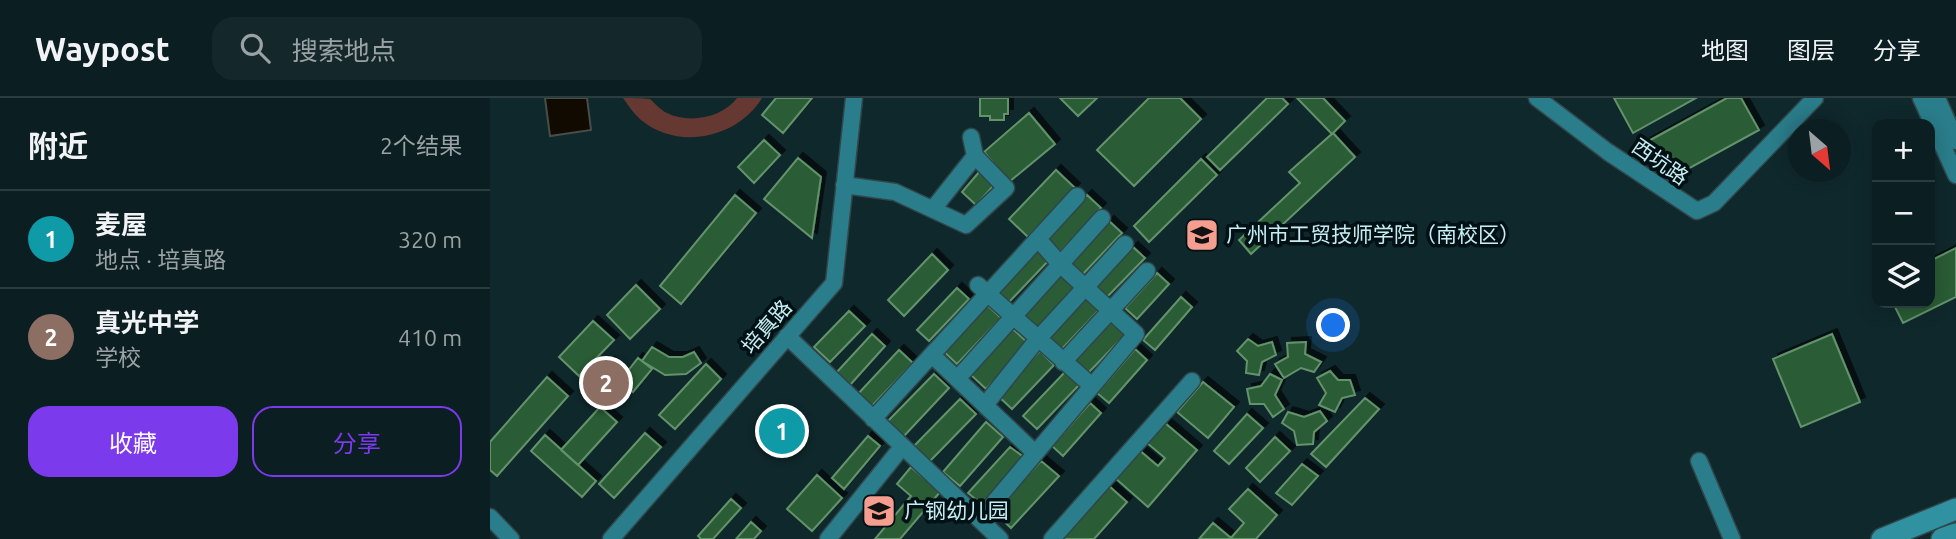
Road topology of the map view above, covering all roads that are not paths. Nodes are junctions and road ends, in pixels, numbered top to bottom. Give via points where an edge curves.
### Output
1 (854, 98) edge
2 (1537, 98) edge
3 (1815, 98) edge
4 (1922, 98) edge
5 (1937, 98) edge
6 (971, 137) dead end
7 (1956, 141) edge
8 (975, 156) junction
9 (1956, 175) edge
10 (844, 185) junction
11 (1077, 195) dead end
12 (933, 209) junction
13 (1102, 218) dead end
14 (1038, 239) junction
15 (1125, 244) dead end
16 (1060, 264) junction
17 (1147, 271) dead end
18 (1084, 287) junction
19 (983, 289) junction
20 (1109, 310) junction
21 (1010, 317) junction
22 (787, 336) junction
23 (1037, 340) junction
24 (932, 355) junction
25 (1063, 362) junction
26 (957, 379) junction
27 (1192, 381) dead end
28 (1092, 386) junction
29 (985, 405) junction
30 (873, 419) junction
31 (902, 447) junction
32 (1035, 453) junction
33 (1699, 461) dead end
34 (1956, 509) edge
35 (490, 517) edge
36 (981, 518) junction
37 (1956, 534) edge
38 (511, 539) edge
39 (611, 539) edge
40 (828, 539) edge
41 (1000, 539) edge
42 (1052, 539) edge
43 (1732, 539) edge
44 (1882, 539) edge
45 (1942, 539) edge

1 - 10 street, 培真路
2 - 3 street, 西坑路 via 1697,211 1714,203
4 - 9 street
5 - 7 street
6 - 8 street
8 - 12 street
8 - 12 street via 1006,188 966,225
10 - 12 street via 895,192
10 - 22 street, 培真路 via 834,283
11 - 14 street
13 - 16 street
14 - 16 street
14 - 19 street
15 - 18 street
16 - 18 street
16 - 21 street
17 - 20 street
18 - 20 street
18 - 23 street
19 - 21 street
19 - 24 street
20 - 25 street
20 - 28 street via 1136,334
21 - 23 street
21 - 26 street
22 - 30 street
22 - 39 street, 培真路
23 - 25 street
23 - 29 street
24 - 26 street
24 - 30 street
25 - 28 street
26 - 29 street
27 - 42 street
28 - 32 street
29 - 32 street
30 - 31 street
31 - 36 street
31 - 40 street
32 - 36 street
33 - 43 street
34 - 44 main road
35 - 38 street
36 - 41 street
37 - 45 main road

